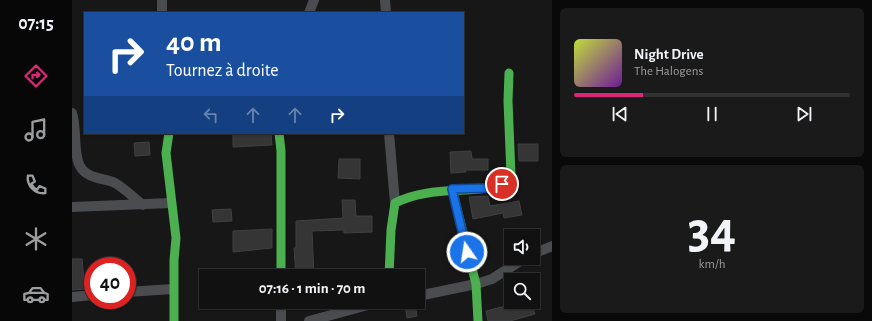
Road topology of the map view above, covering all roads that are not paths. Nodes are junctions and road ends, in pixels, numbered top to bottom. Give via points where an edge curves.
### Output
1 (162, 0) edge
2 (314, 0) edge
3 (385, 0) edge
4 (162, 12) edge
5 (309, 12) edge
6 (386, 12) edge
7 (509, 73) dead end
8 (72, 114) edge
9 (169, 134) edge
10 (279, 134) edge
11 (389, 134) edge
12 (452, 189) junction
13 (170, 203) junction
14 (395, 203) junction
15 (143, 205) junction
16 (72, 207) edge
17 (552, 246) edge
18 (540, 251) edge
19 (514, 265) edge
20 (281, 269) edge
21 (389, 269) edge
22 (476, 284) junction
23 (173, 289) junction
24 (136, 291) edge
25 (425, 295) edge
26 (84, 296) edge
27 (72, 297) edge
28 (281, 309) edge
29 (356, 309) edge
30 (174, 321) edge
31 (281, 321) edge
32 (309, 321) edge
33 (478, 321) edge

1 - 4 street
2 - 5 street
3 - 6 street
7 - 12 street via 511,175 502,184 489,188
8 - 15 street via 80,166 89,175 114,183
9 - 13 street via 166,153
10 - 20 street
11 - 14 street
12 - 14 street via 407,196
12 - 22 street
13 - 15 street
13 - 23 street via 176,238
14 - 21 street via 389,234
15 - 16 street
17 - 18 street
19 - 22 street via 492,279
22 - 25 street
22 - 33 street
23 - 24 street
23 - 30 street
26 - 27 street
28 - 31 street
29 - 32 street

